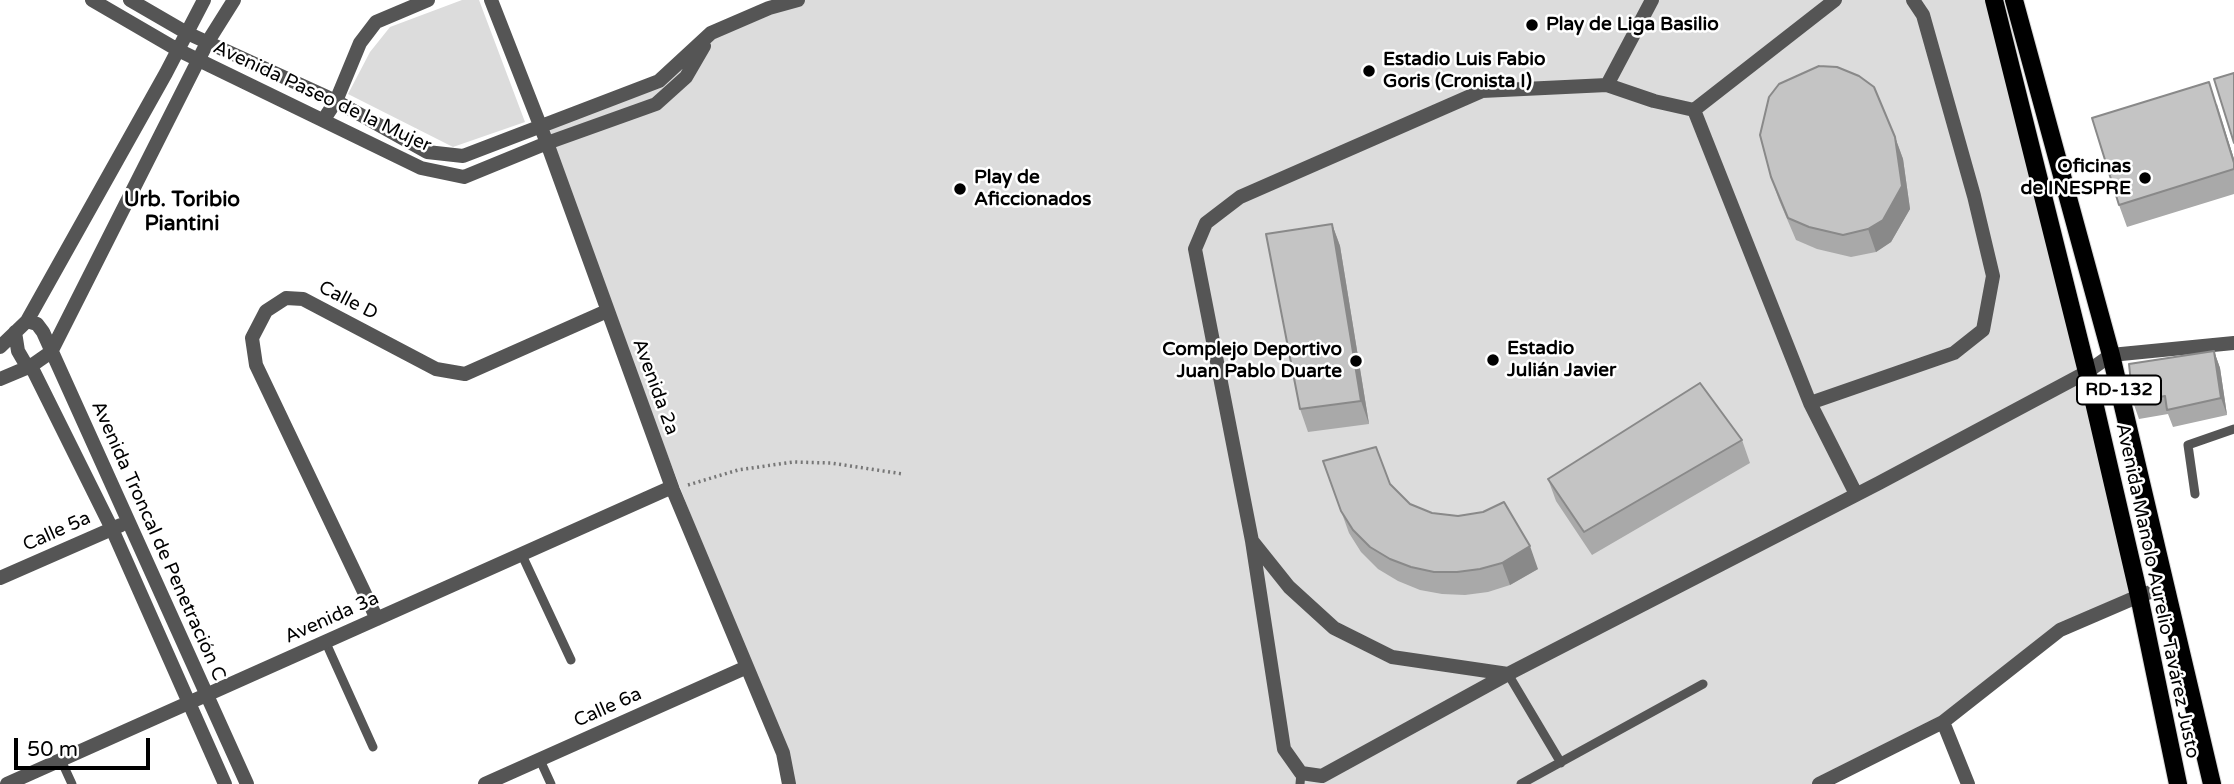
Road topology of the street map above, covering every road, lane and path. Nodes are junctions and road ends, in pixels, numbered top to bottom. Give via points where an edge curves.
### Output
1 (92, 0) edge
2 (130, 0) edge
3 (204, 0) edge
4 (234, 0) edge
5 (428, 0) edge
6 (491, 0) edge
7 (798, 0) edge
8 (1652, 0) edge
9 (1835, 0) edge
10 (1913, 0) edge
11 (1994, 0) edge
12 (2014, 0) edge
13 (187, 33) junction
14 (711, 33) junction
15 (208, 43) junction
16 (178, 50) junction
17 (199, 60) junction
18 (1607, 85) junction
19 (336, 101) junction
20 (1694, 110) junction
21 (324, 120) junction
22 (540, 126) junction
23 (547, 143) junction
24 (607, 311) junction
25 (27, 321) junction
26 (15, 332) junction
27 (2234, 343) edge
28 (0, 347) edge
29 (51, 352) junction
30 (2111, 355) junction
31 (32, 366) junction
32 (2087, 372) junction
33 (0, 379) edge
34 (1811, 403) junction
35 (2234, 429) edge
36 (903, 474) dead end
37 (673, 488) junction
38 (1856, 495) junction
39 (2195, 495) dead end
40 (129, 521) junction
41 (112, 529) junction
42 (1252, 541) junction
43 (521, 553) junction
44 (0, 578) edge
45 (2165, 587) junction
46 (2139, 596) junction
47 (377, 619) junction
48 (326, 643) junction
49 (571, 660) dead end
50 (747, 667) junction
51 (1508, 674) junction
52 (1703, 684) dead end
53 (207, 695) junction
54 (189, 703) junction
55 (1943, 722) junction
56 (373, 747) dead end
57 (61, 760) junction
58 (540, 760) junction
59 (1561, 763) junction
60 (1300, 779) edge
61 (8, 784) edge
62 (72, 784) edge
63 (225, 784) edge
64 (247, 784) edge
65 (485, 784) edge
66 (551, 784) edge
67 (789, 784) edge
68 (1521, 784) edge
69 (1819, 784) edge
70 (1968, 784) edge
71 (2178, 784) edge
72 (2212, 784) edge

1 - 16 street, Avenida Paseo de la Mujer
2 - 13 street, Avenida Paseo de la Mujer
3 - 13 street
4 - 15 street
5 - 19 street via 376,22 360,43
6 - 22 street, Avenida 2a
7 - 14 street, Avenida Paseo de la Mujer
8 - 18 street
9 - 20 street
10 - 34 street via 1923,15 1993,276 1983,330 1954,353
11 - 32 main road, Avenida Manolo Aurelio Tavárez Justo / RD-132
12 - 30 main road, Avenida Manolo Aurelio Tavárez Justo / RD-132
13 - 15 street, Avenida Paseo de la Mujer
13 - 16 street
14 - 22 street, Avenida Paseo de la Mujer via 659,81
14 - 23 street, Avenida Paseo de la Mujer via 686,77 656,104
15 - 17 street
15 - 19 street, Avenida Paseo de la Mujer
16 - 17 street, Avenida Paseo de la Mujer
16 - 25 street
17 - 21 street, Avenida Paseo de la Mujer
17 - 29 street
18 - 20 street
18 - 42 street via 1482,92 1240,197 1206,223 1195,249
19 - 21 street
19 - 22 street, Avenida Paseo de la Mujer via 427,152 463,156
20 - 34 street
21 - 23 street, Avenida Paseo de la Mujer via 421,168 464,177
22 - 23 street, Avenida 2a
23 - 24 street, Avenida 2a
24 - 37 street, Avenida 2a
24 - 47 street, Calle D via 465,374 436,369 303,299 286,298 266,311 252,338 256,365
25 - 26 street
25 - 29 street, Avenida Troncal de Penetración C via 37,324
26 - 28 street
26 - 31 street, Avenida Troncal de Penetración C via 18,351
27 - 30 street
29 - 31 street
29 - 40 street, Avenida Troncal de Penetración C
30 - 32 street
30 - 45 main road, Avenida Manolo Aurelio Tavárez Justo / RD-132
31 - 33 street
31 - 41 street, Avenida Troncal de Penetración C
32 - 38 street
32 - 46 main road, Avenida Manolo Aurelio Tavárez Justo / RD-132
34 - 38 street
35 - 39 lane via 2188,445
36 - 37 path via 793,462 738,470
37 - 43 street, Avenida 3a
37 - 50 street, Avenida 2a
38 - 51 street
40 - 41 street, Calle 5a
40 - 53 street, Avenida Troncal de Penetración C
41 - 44 street, Calle 5a
41 - 54 street, Avenida Troncal de Penetración C
42 - 51 street via 1289,587 1334,628 1392,657
42 - 60 street via 1284,749
43 - 47 street, Avenida 3a
43 - 49 lane
45 - 46 street
45 - 72 main road, Avenida Manolo Aurelio Tavárez Justo / RD-132
46 - 55 street via 2060,630
46 - 71 main road, Avenida Manolo Aurelio Tavárez Justo / RD-132
47 - 48 street, Avenida 3a
48 - 53 street, Avenida 3a
48 - 56 lane
50 - 58 street, Calle 6a
50 - 67 street, Avenida 2a via 783,753
51 - 59 lane
51 - 60 street via 1322,776
52 - 59 lane
53 - 54 street, Avenida 3a
53 - 64 street, Avenida Troncal de Penetración C
54 - 57 street, Avenida 3a
54 - 63 street, Avenida Troncal de Penetración C
55 - 69 street
55 - 70 street
57 - 61 street, Avenida 3a
57 - 62 lane
58 - 65 street, Calle 6a
58 - 66 lane
59 - 68 lane

